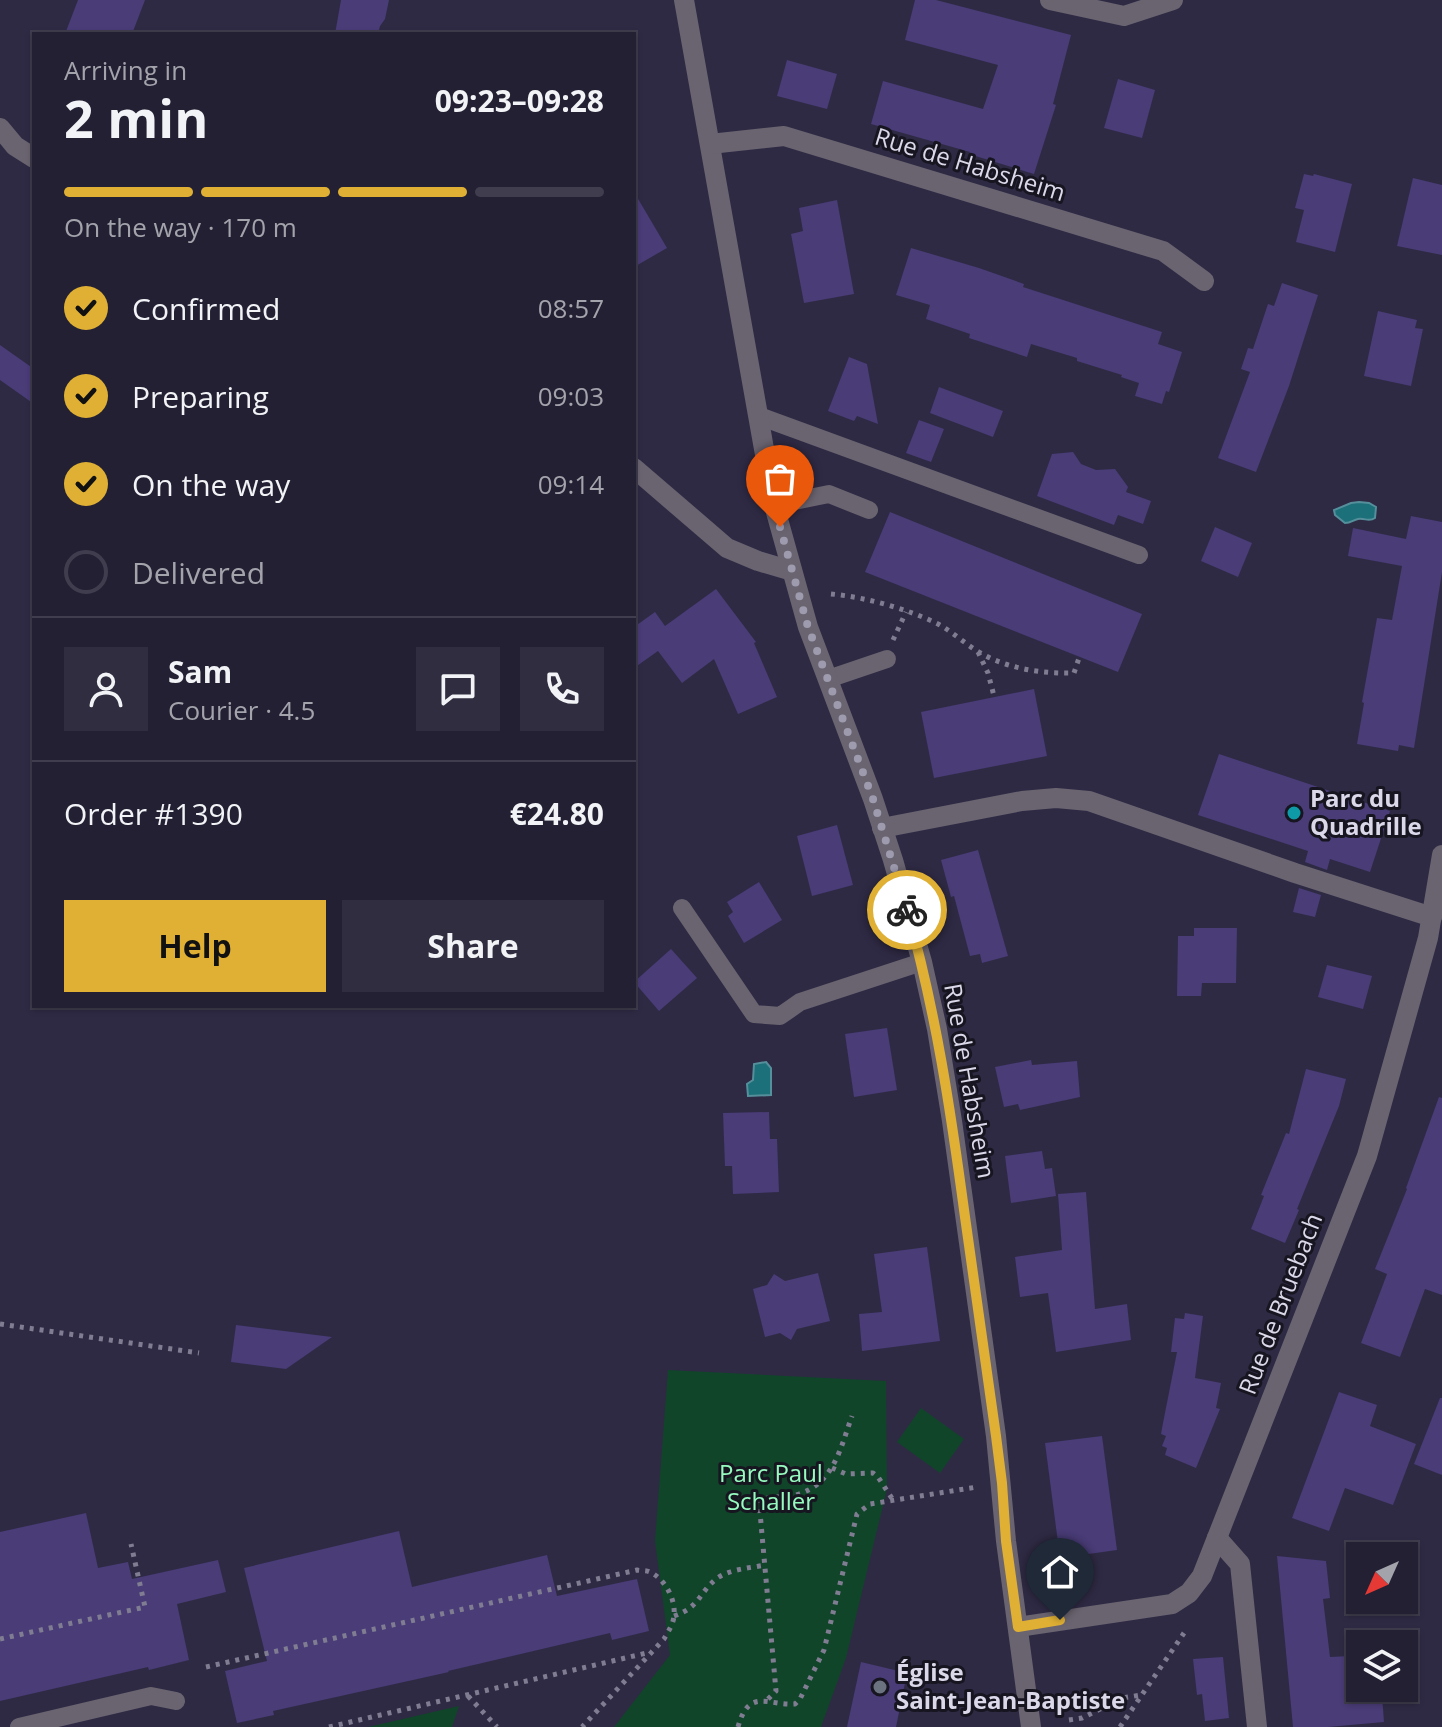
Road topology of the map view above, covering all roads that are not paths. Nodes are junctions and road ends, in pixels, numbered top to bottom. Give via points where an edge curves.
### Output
1 (684, 0) edge
2 (1050, 0) edge
3 (1173, 0) edge
4 (0, 128) edge
5 (710, 144) junction
6 (32, 157) edge
7 (1204, 281) dead end
8 (759, 416) junction
9 (636, 470) edge
10 (774, 505) junction
11 (869, 510) dead end
12 (1139, 555) dead end
13 (792, 571) junction
14 (887, 659) dead end
15 (828, 679) junction
16 (882, 828) junction
17 (1442, 855) edge
18 (682, 908) dead end
19 (1434, 932) edge
20 (922, 962) junction
21 (1217, 1538) junction
22 (1018, 1627) junction
23 (176, 1701) dead end
24 (19, 1727) edge
25 (1031, 1727) edge
26 (1257, 1727) edge

1 - 5 street, Rue de Habsheim
2 - 3 street via 1124,16
4 - 6 street
5 - 7 street, Rue de Habsheim via 784,136 1163,251
5 - 8 street, Rue de Habsheim
8 - 10 street, Rue de Habsheim
8 - 12 lane
9 - 13 street via 727,548
10 - 11 lane via 829,494
10 - 13 street, Rue de Habsheim
13 - 15 street, Rue de Habsheim
14 - 15 lane
15 - 16 street, Rue de Habsheim
16 - 19 street via 1022,801 1089,801 1295,873
16 - 20 street, Rue de Habsheim
17 - 19 street, Rue de Bruebach
18 - 20 lane via 754,1014 780,1016 800,1002
19 - 21 street, Rue de Bruebach via 1367,1156
20 - 22 street, Rue de Habsheim via 952,1121
21 - 22 street, Rue de Bruebach via 1202,1576 1172,1604
21 - 26 street via 1240,1564
22 - 25 street, Rue de Habsheim
23 - 24 lane via 151,1696

